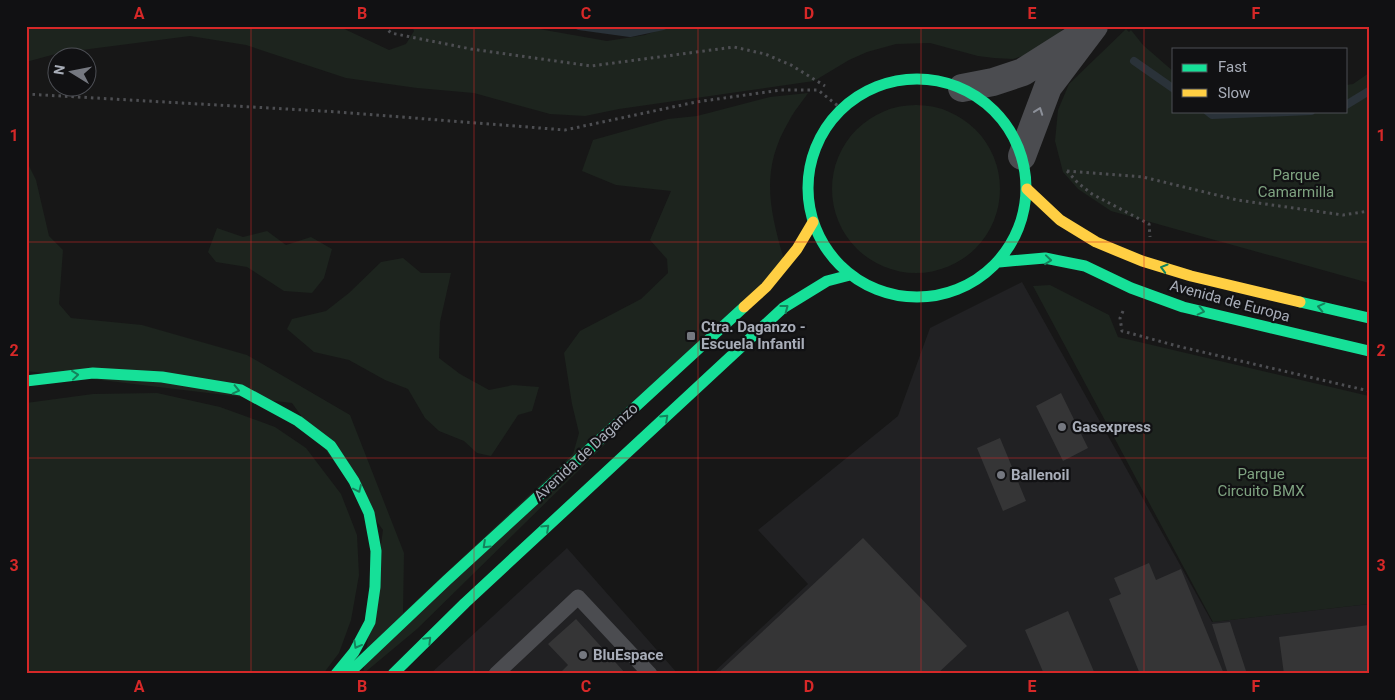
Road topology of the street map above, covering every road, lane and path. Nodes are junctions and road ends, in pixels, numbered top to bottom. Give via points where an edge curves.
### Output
1 (384, 26) edge
2 (1094, 26) edge
3 (824, 86) dead end
4 (962, 88) junction
5 (26, 94) edge
6 (843, 110) junction
7 (1022, 156) junction
8 (1027, 189) junction
9 (1369, 211) edge
10 (813, 222) junction
11 (1148, 244) dead end
12 (999, 262) junction
13 (850, 275) junction
14 (1123, 310) dead end
15 (1369, 318) edge
16 (1369, 351) edge
17 (26, 381) edge
18 (1369, 391) edge
19 (336, 674) edge
20 (348, 674) edge
21 (393, 674) edge
22 (496, 674) edge
23 (650, 674) edge

1 - 3 path via 391,33 471,49 591,66 734,47 765,54 791,65
2 - 4 street via 1023,72
7 -> 2 street via 1048,86
4 - 6 main road via 927,79 892,81 859,96
4 - 7 main road via 988,105 1009,128
5 - 6 path via 338,112 565,130 696,102 781,90 818,90
6 - 10 main road via 832,119 814,150 808,186
7 - 8 main road
8 - 12 main road via 1024,215 1014,240
15 -> 8 main road, Avenida de Europa via 1142,262 1096,242 1060,220
9 - 11 path via 1343,215 1237,200 1143,177 1067,171 1092,194 1149,224
10 - 13 main road via 834,260
10 -> 20 main road, Avenida de Daganzo via 797,249 766,287
12 - 13 main road via 974,283 943,295 911,298 879,291
12 -> 16 main road, Avenida de Europa via 1045,258 1085,266 1131,288 1183,307
21 -> 13 main road, Avenida de Daganzo via 465,603 783,308 826,281
14 - 18 path via 1120,318 1122,331
17 -> 19 main road via 93,373 162,377 241,390 298,420 331,446 369,512 376,551 370,622 354,652
22 - 23 lane via 578,597

